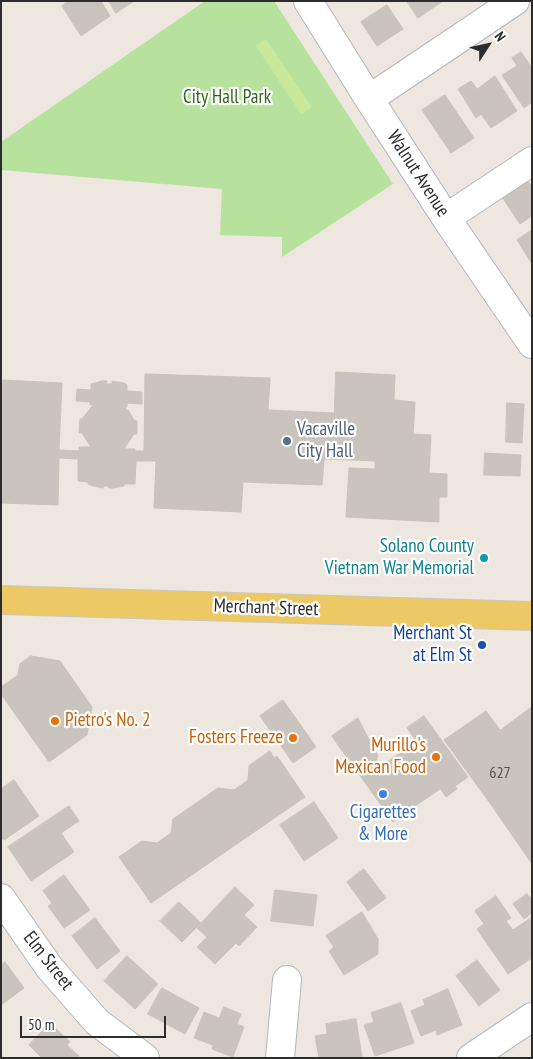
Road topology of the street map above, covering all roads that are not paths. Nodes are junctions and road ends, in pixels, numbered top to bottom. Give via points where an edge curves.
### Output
1 (308, 1) edge
2 (515, 1) edge
3 (369, 99) junction
4 (532, 161) edge
5 (446, 218) junction
6 (532, 344) edge
7 (1, 600) edge
8 (532, 616) edge
9 (1, 899) edge
10 (287, 980) dead end
11 (532, 1017) edge
12 (145, 1058) edge
13 (280, 1058) edge
14 (471, 1058) edge

1 - 3 street, Walnut Avenue
2 - 3 street
3 - 5 street, Walnut Avenue
4 - 5 street
5 - 6 street, Walnut Avenue
7 - 8 main road, Merchant Street
9 - 12 street, Elm Street via 49,967 97,1022
10 - 13 street
11 - 14 street

